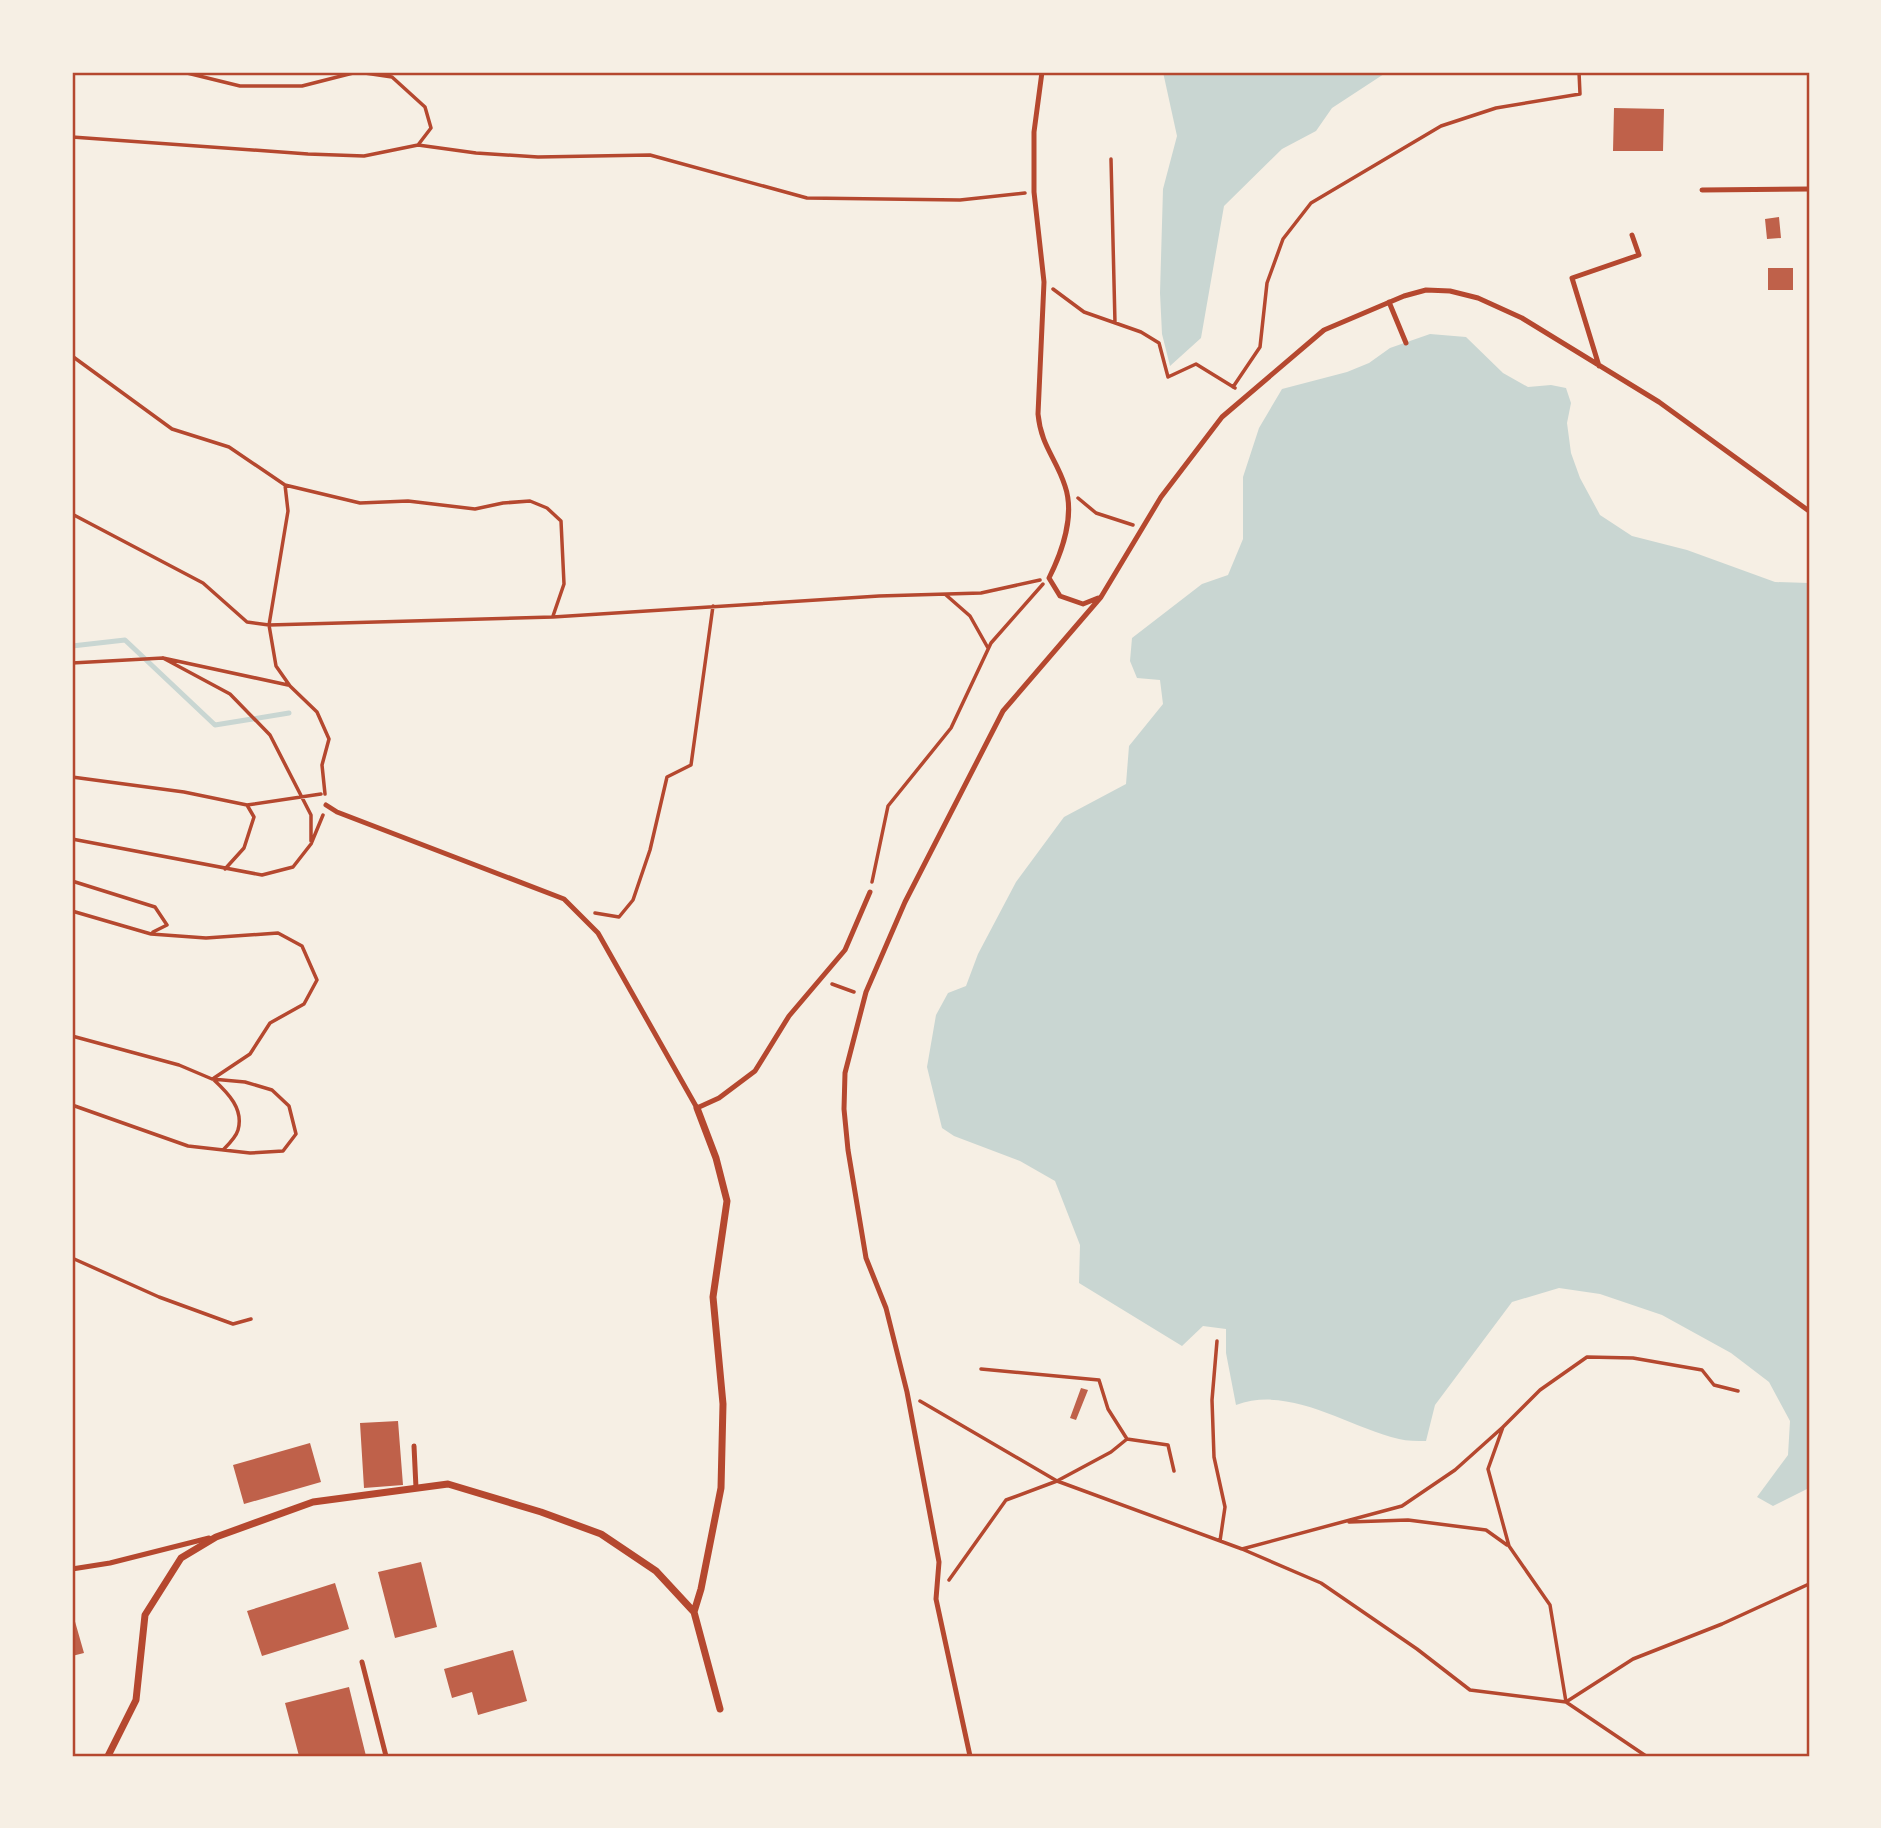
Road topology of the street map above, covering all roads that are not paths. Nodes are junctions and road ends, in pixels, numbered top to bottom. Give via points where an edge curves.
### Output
1 (1042, 72) edge
2 (1809, 189) edge
3 (1702, 190) dead end
4 (1632, 234) dead end
5 (1389, 302) junction
6 (1406, 343) dead end
7 (1599, 366) junction
8 (1809, 510) edge
9 (1101, 597) junction
10 (326, 805) road end
11 (870, 892) road end
12 (697, 1108) junction
13 (414, 1446) dead end
14 (416, 1488) junction
15 (216, 1537) junction
16 (72, 1569) edge
17 (694, 1612) junction
18 (362, 1662) dead end
19 (720, 1709) dead end
20 (108, 1756) edge
21 (386, 1756) edge
22 (970, 1756) edge

1 - 9 lane via 1034,132 1034,192 1044,282 1038,414 1040,435 1066,488 1069,515 1049,578 1060,596 1083,604
2 - 3 lane
4 - 7 lane via 1639,255 1572,278
5 - 6 lane
5 - 7 lane via 1426,290 1478,298 1522,318
5 - 9 lane via 1324,330 1222,417 1161,497
7 - 8 lane via 1659,402
9 - 22 lane via 1003,711 905,902 866,992 845,1073 848,1150 866,1258 886,1308 907,1392 939,1562 936,1599
10 - 12 lane via 564,899 598,933
11 - 12 lane via 845,950 789,1016 755,1071
12 - 17 street via 727,1201 713,1297 723,1405 721,1488
13 - 14 lane
14 - 15 street via 313,1502
14 - 17 street via 448,1484 601,1534 656,1571
15 - 16 lane
15 - 20 street via 181,1558 145,1615 136,1700
17 - 19 street
18 - 21 lane

